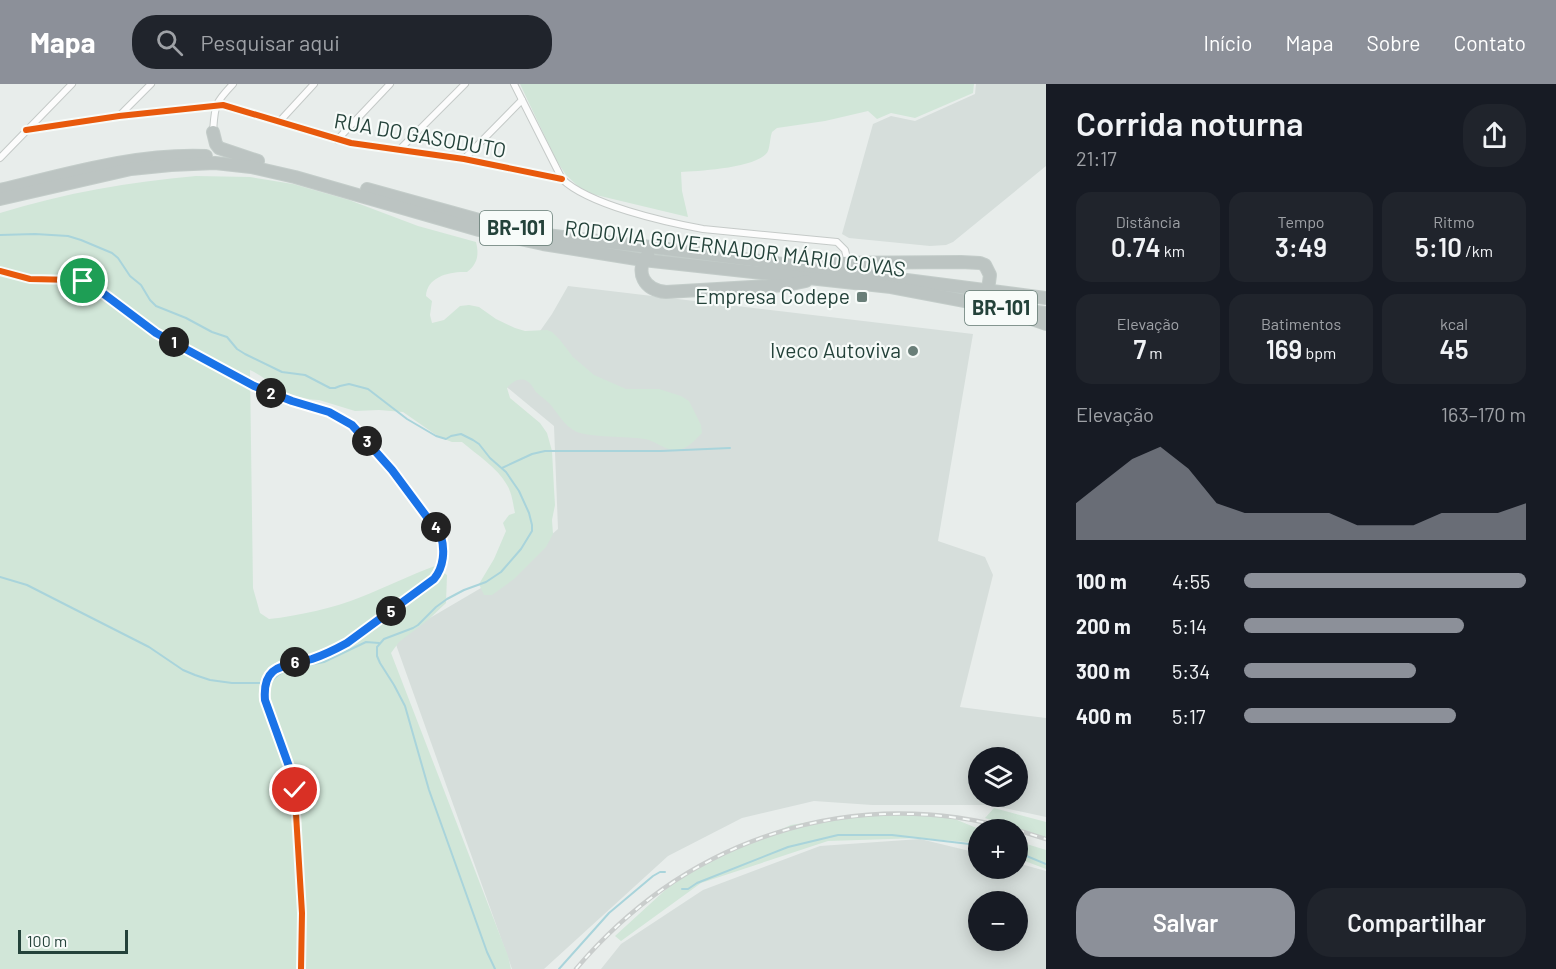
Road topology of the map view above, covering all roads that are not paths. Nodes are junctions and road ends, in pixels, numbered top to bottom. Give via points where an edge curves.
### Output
1 (72, 84) edge
2 (151, 84) edge
3 (233, 84) edge
4 (314, 84) edge
5 (390, 84) edge
6 (465, 84) edge
7 (514, 84) edge
8 (522, 100) junction
9 (215, 106) junction
10 (119, 116) junction
11 (279, 122) junction
12 (26, 130) junction
13 (213, 132) junction
14 (337, 140) junction
15 (399, 150) junction
16 (172, 156) junction
17 (0, 158) edge
18 (464, 159) junction
19 (258, 161) junction
20 (562, 179) junction
21 (0, 190) edge
22 (0, 199) edge
23 (659, 248) junction
24 (644, 260) junction
25 (848, 263) junction
26 (0, 272) edge
27 (814, 273) junction
28 (988, 290) junction
29 (1046, 298) edge
30 (957, 299) junction
31 (1002, 308) junction
32 (1046, 313) edge
33 (1046, 324) edge
34 (301, 969) edge

1 - 12 street
2 - 10 street
3 - 9 street
4 - 11 street
5 - 14 street
6 - 15 street
7 - 8 street
8 - 18 street
8 - 20 street
9 - 10 street, RUA DO GASODUTO
9 - 11 street, RUA DO GASODUTO
9 - 13 street
10 - 12 street, RUA DO GASODUTO
11 - 14 street, RUA DO GASODUTO
12 - 17 street
13 - 16 highway via 203,146
13 - 19 highway via 219,148
14 - 15 street, RUA DO GASODUTO
15 - 18 street, RUA DO GASODUTO
16 - 19 highway, RODOVIA GOVERNADOR MÁRIO COVAS / BR-101
16 - 21 highway, RODOVIA GOVERNADOR MÁRIO COVAS / BR-101 via 118,163
18 - 20 street, RUA DO GASODUTO
19 - 23 highway, RODOVIA GOVERNADOR MÁRIO COVAS / BR-101 via 546,235
20 - 25 street via 575,190 610,205 682,225 837,242 845,250
22 - 24 highway, RODOVIA GOVERNADOR MÁRIO COVAS / BR-101 via 131,169 215,163 295,177 479,230
23 - 24 highway
23 - 27 highway, RODOVIA GOVERNADOR MÁRIO COVAS / BR-101
24 - 27 highway, RODOVIA GOVERNADOR MÁRIO COVAS / BR-101
24 - 27 highway via 642,272 649,288 666,292 787,285
25 - 27 highway via 828,263
25 - 28 highway via 980,263 988,270
26 - 34 street via 92,285 156,333 254,386 342,418 392,470 437,529 442,541 442,564 434,579 347,643 311,659 280,666 265,684 265,700 294,781 302,913
27 - 28 highway, RODOVIA GOVERNADOR MÁRIO COVAS / BR-101
27 - 30 highway, RODOVIA GOVERNADOR MÁRIO COVAS / BR-101
28 - 29 highway, RODOVIA GOVERNADOR MÁRIO COVAS / BR-101
28 - 30 highway via 979,296
30 - 31 highway, RODOVIA GOVERNADOR MÁRIO COVAS / BR-101
31 - 32 highway, RODOVIA GOVERNADOR MÁRIO COVAS / BR-101
31 - 33 highway

